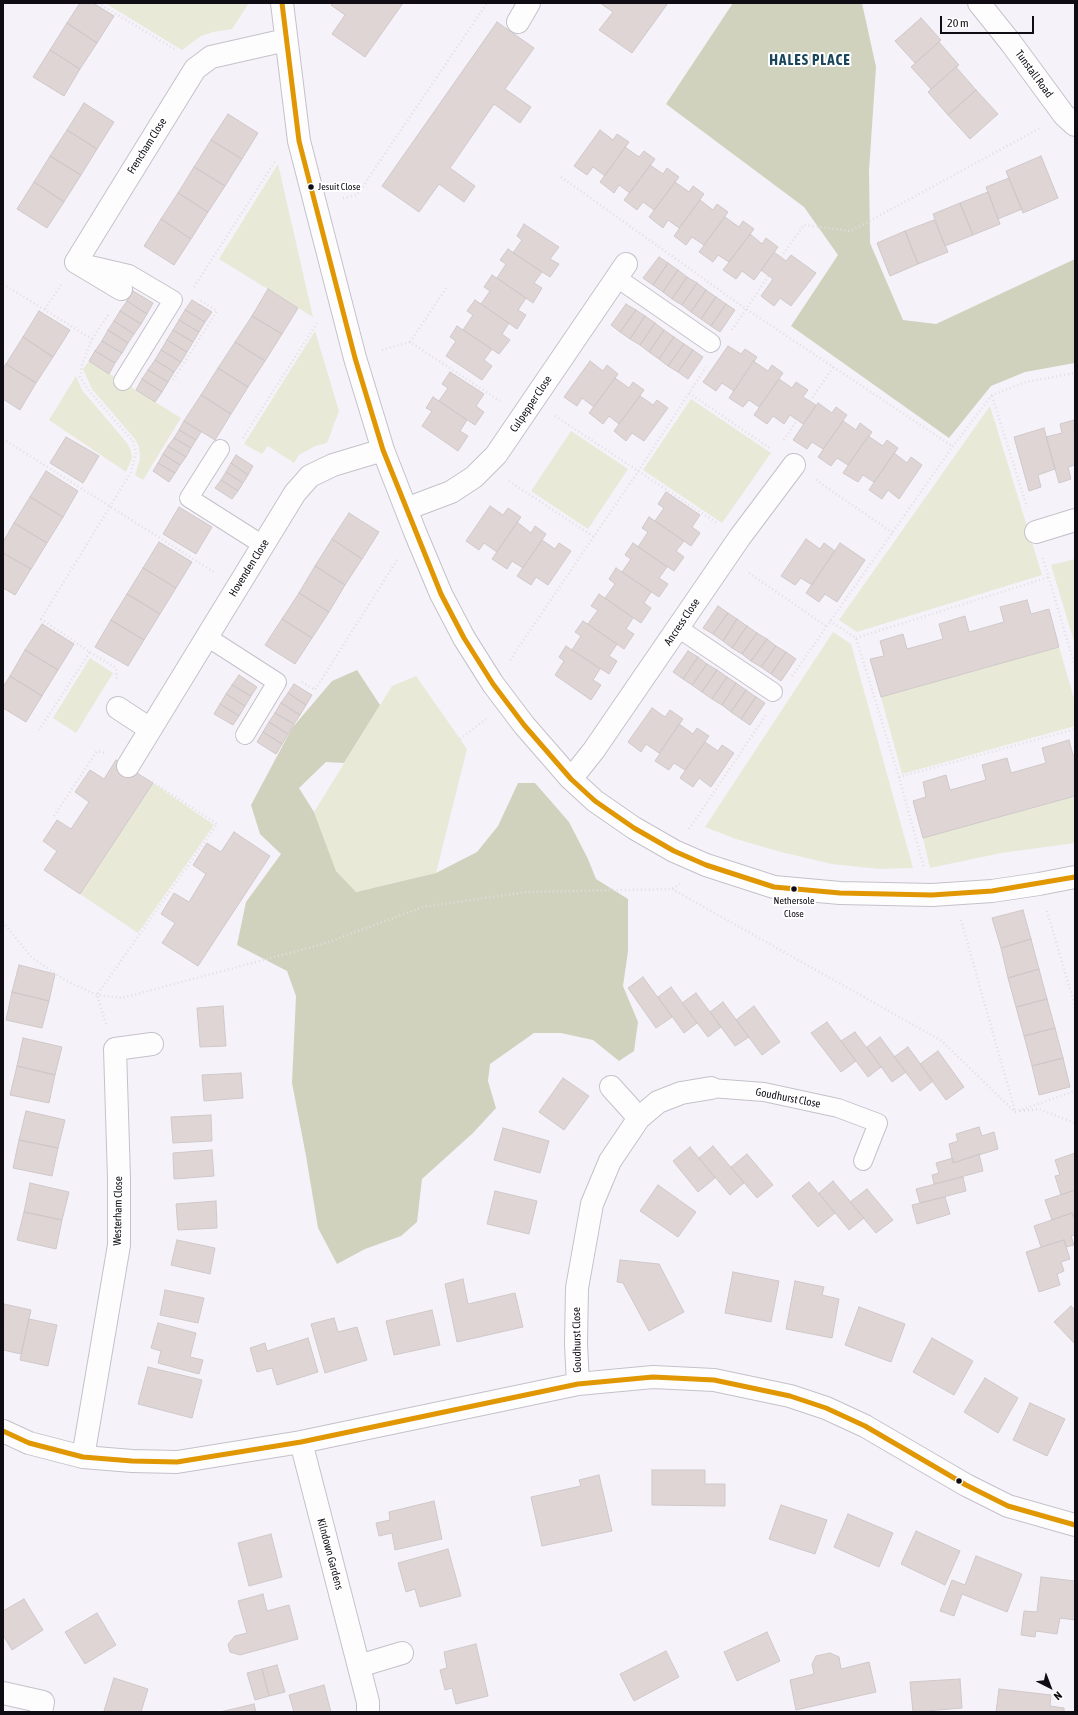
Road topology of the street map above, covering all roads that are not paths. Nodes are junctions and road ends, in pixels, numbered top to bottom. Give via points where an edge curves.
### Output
1 (282, 3) edge
2 (529, 3) edge
3 (979, 3) edge
4 (518, 22) dead end
5 (286, 40) junction
6 (1069, 120) edge
7 (76, 262) junction
8 (622, 271) joint
9 (120, 289) dead end
10 (711, 352) road end
11 (123, 382) dead end
12 (220, 448) road end
13 (383, 450) junction
14 (794, 465) road end
15 (406, 509) junction
16 (1075, 520) edge
17 (1036, 532) dead end
18 (263, 545) junction
19 (678, 628) junction
20 (207, 637) junction
21 (773, 692) dead end
22 (118, 708) dead end
23 (150, 729) junction
24 (245, 735) dead end
25 (128, 766) dead end
26 (571, 779) junction
27 (1075, 877) edge
28 (152, 1044) dead end
29 (611, 1087) dead end
30 (711, 1088) joint
31 (639, 1118) junction
32 (863, 1161) dead end
33 (578, 1384) junction
34 (3, 1430) edge
35 (301, 1442) junction
36 (82, 1457) junction
37 (1075, 1525) edge
38 (402, 1653) dead end
39 (359, 1666) junction
40 (3, 1693) edge
41 (41, 1712) edge
42 (368, 1712) edge

1 - 5 street
2 - 4 street
3 - 6 street, Tunstall Road
5 - 7 street, Frencham Close via 211,57 195,69
5 - 13 street via 299,141 337,292
7 - 9 street
7 - 11 lane via 129,274 173,300
8 - 10 lane
8 - 15 street, Culpepper Close via 496,456 474,477 451,492
12 - 18 lane via 189,498
13 - 15 street
13 - 18 street, Hovenden Close via 333,465 310,476 295,493
14 - 19 street, Ancress Close via 726,557
15 - 26 street via 441,594 460,632 524,725
16 - 17 street
18 - 20 street, Hovenden Close
19 - 21 lane
19 - 26 street, Ancress Close
20 - 23 street, Hovenden Close
20 - 24 lane via 277,682
22 - 23 street
23 - 25 street, Hovenden Close
26 - 27 street via 595,801 674,851 706,865 774,887 840,893 932,895 992,891
28 - 36 street, Westerham Close via 115,1049 119,1245
29 - 31 street
30 - 31 street, Goudhurst Close via 681,1093 658,1102
30 - 32 lane, Goudhurst Close via 764,1092 838,1108 878,1123
31 - 33 street, Goudhurst Close via 610,1161 592,1204 577,1288
33 - 35 street
33 - 37 street via 653,1377 714,1380 790,1396 826,1408 865,1426 966,1485 1008,1506
34 - 36 street via 29,1443
35 - 36 street via 177,1462
35 - 39 street, Kilndown Gardens
38 - 39 street
39 - 42 street, Kilndown Gardens
40 - 41 street via 43,1702

